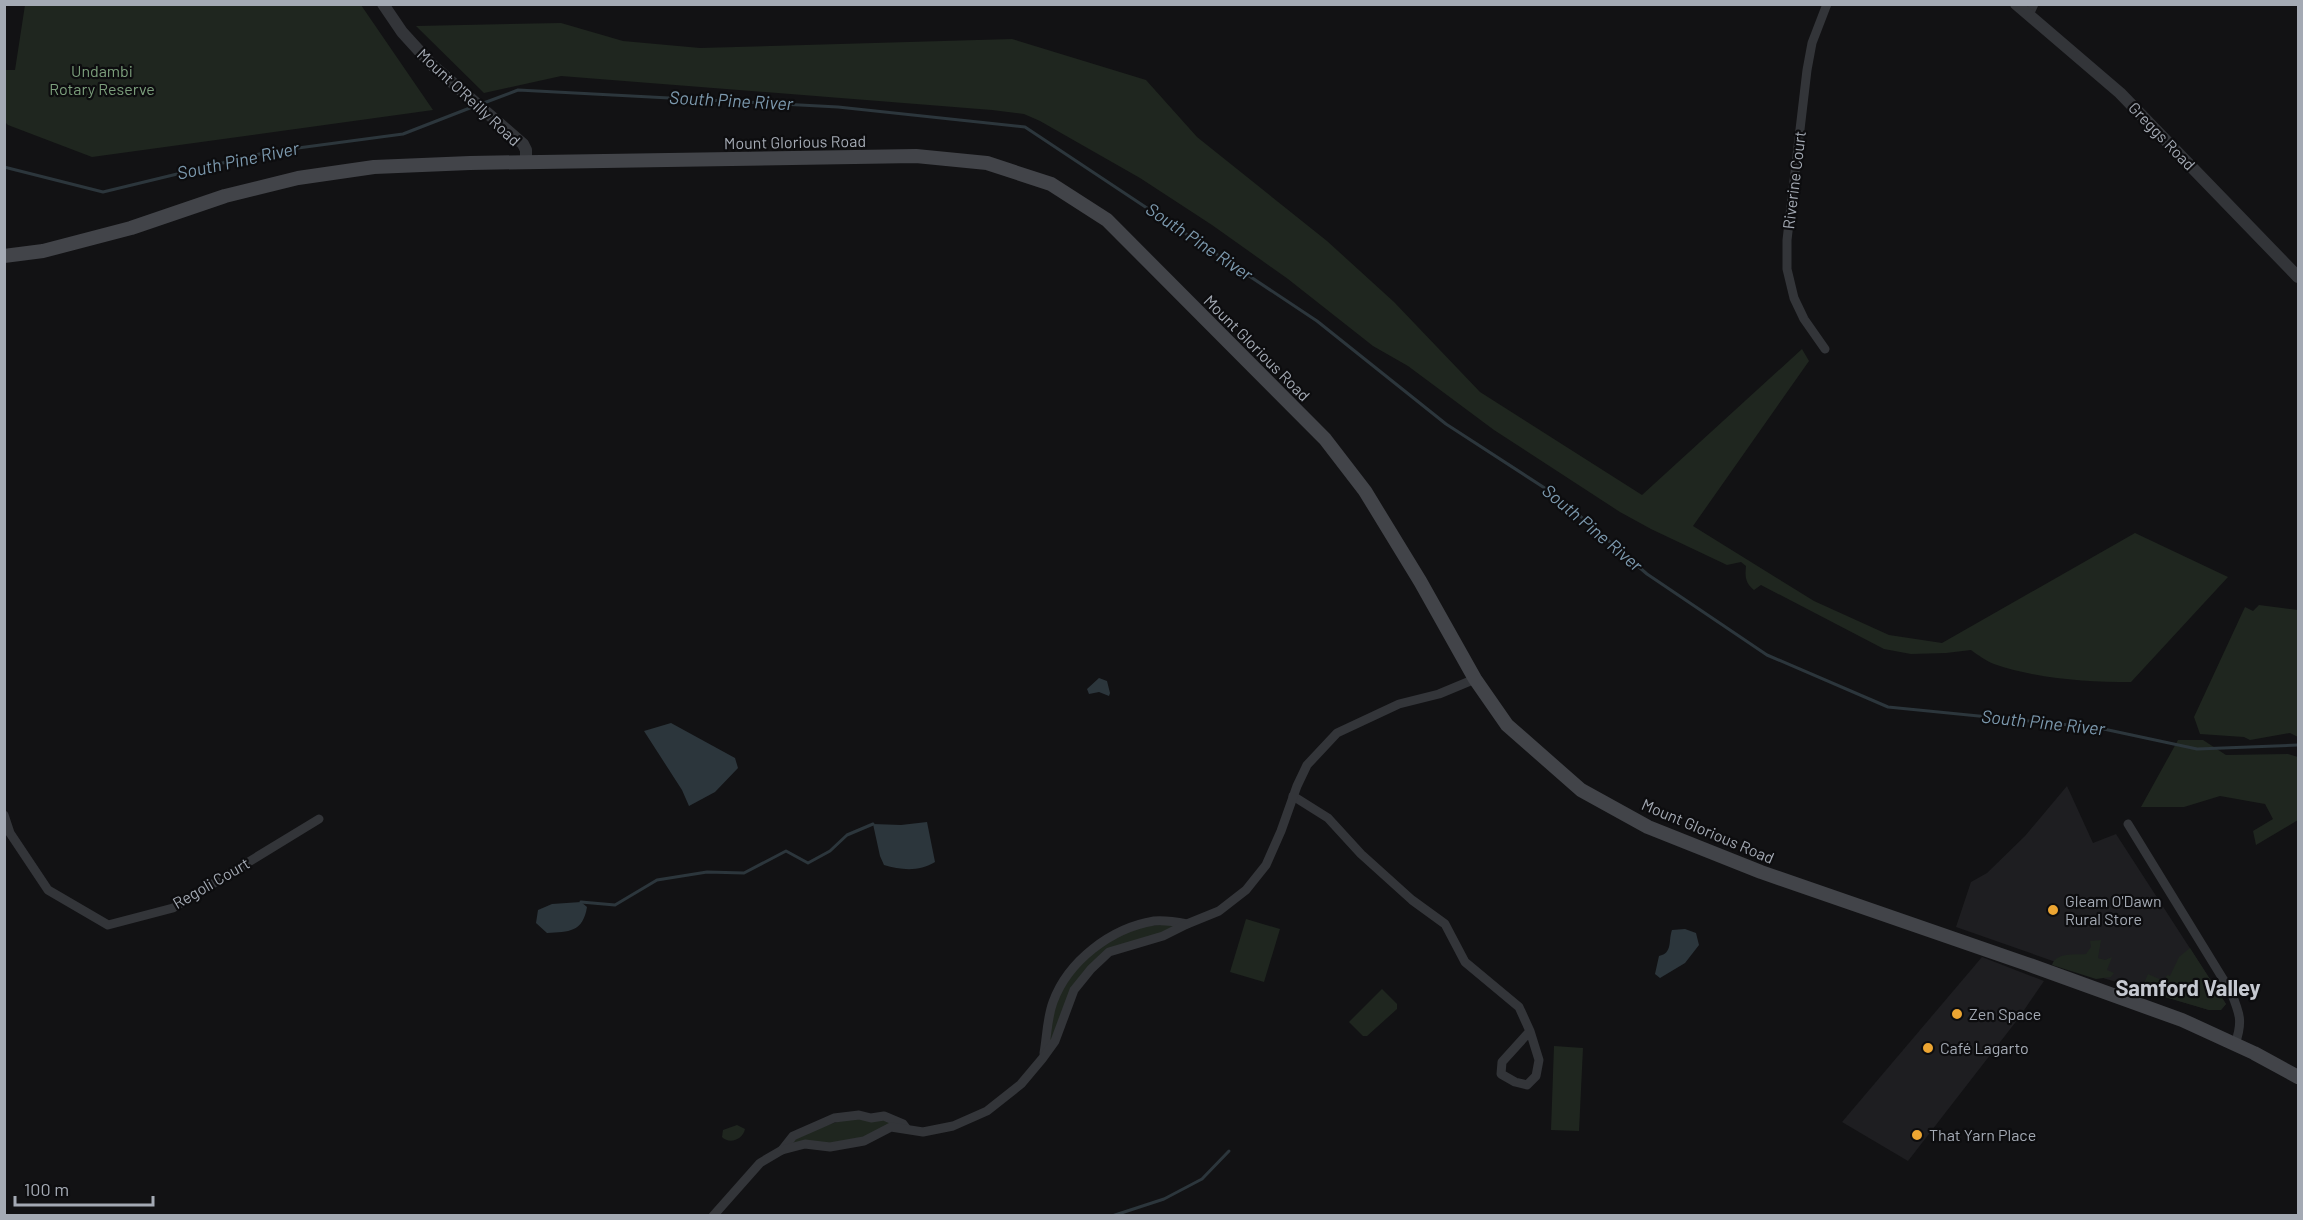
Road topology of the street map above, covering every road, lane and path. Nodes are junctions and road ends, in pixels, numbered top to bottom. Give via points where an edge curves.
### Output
1 (383, 4) edge
2 (1827, 4) edge
3 (2016, 4) edge
4 (2031, 10) edge
5 (526, 163) junction
6 (4, 256) edge
7 (2298, 277) edge
8 (1826, 349) dead end
9 (1475, 679) junction
10 (1293, 796) junction
11 (4, 815) edge
12 (319, 819) dead end
13 (2128, 824) dead end
14 (7, 834) edge
15 (1187, 924) junction
16 (1072, 969) junction
17 (1083, 979) junction
18 (1530, 1031) junction
19 (2235, 1044) junction
20 (1042, 1059) junction
21 (2298, 1077) edge
22 (907, 1130) junction
23 (782, 1150) junction
24 (713, 1215) edge

1 - 5 street, Mount O'Reilly Road via 432,65 523,144
2 - 8 street, Riverine Court via 1812,43 1807,70 1787,240 1787,269 1794,298
3 - 4 street, Greggs Road
4 - 7 street, Greggs Road via 2120,93
5 - 6 main road, Mount Glorious Road via 374,167 298,178 225,196 120,231 43,251
5 - 9 main road, Mount Glorious Road via 916,156 987,163 1051,184 1107,219 1325,439 1365,491
9 - 10 street via 1399,705 1337,733 1307,765
9 - 19 main road, Mount Glorious Road via 1507,724 1581,790 1648,827 1761,872 2182,1020
10 - 15 street via 1266,865 1246,890 1219,911
10 - 18 street via 1328,818 1361,854 1445,924 1465,962 1520,1007
11 - 14 street, Regoli Court
12 - 14 street, Regoli Court via 173,908 108,925 48,890
13 - 19 street via 2231,992 2241,1015
15 - 16 street via 1155,921 1113,934
15 - 17 street via 1163,936 1109,951
16 - 17 street
16 - 20 street via 1053,1000
17 - 20 street
18 - 18 street via 1539,1060 1536,1076 1527,1085 1501,1074 1502,1062
19 - 21 main road, Mount Glorious Road
20 - 22 street via 1021,1084 987,1111 953,1126 923,1132
22 - 23 street via 891,1127 864,1141 831,1147 805,1144
22 - 23 street via 885,1116 834,1118 793,1136
23 - 24 street via 760,1162

